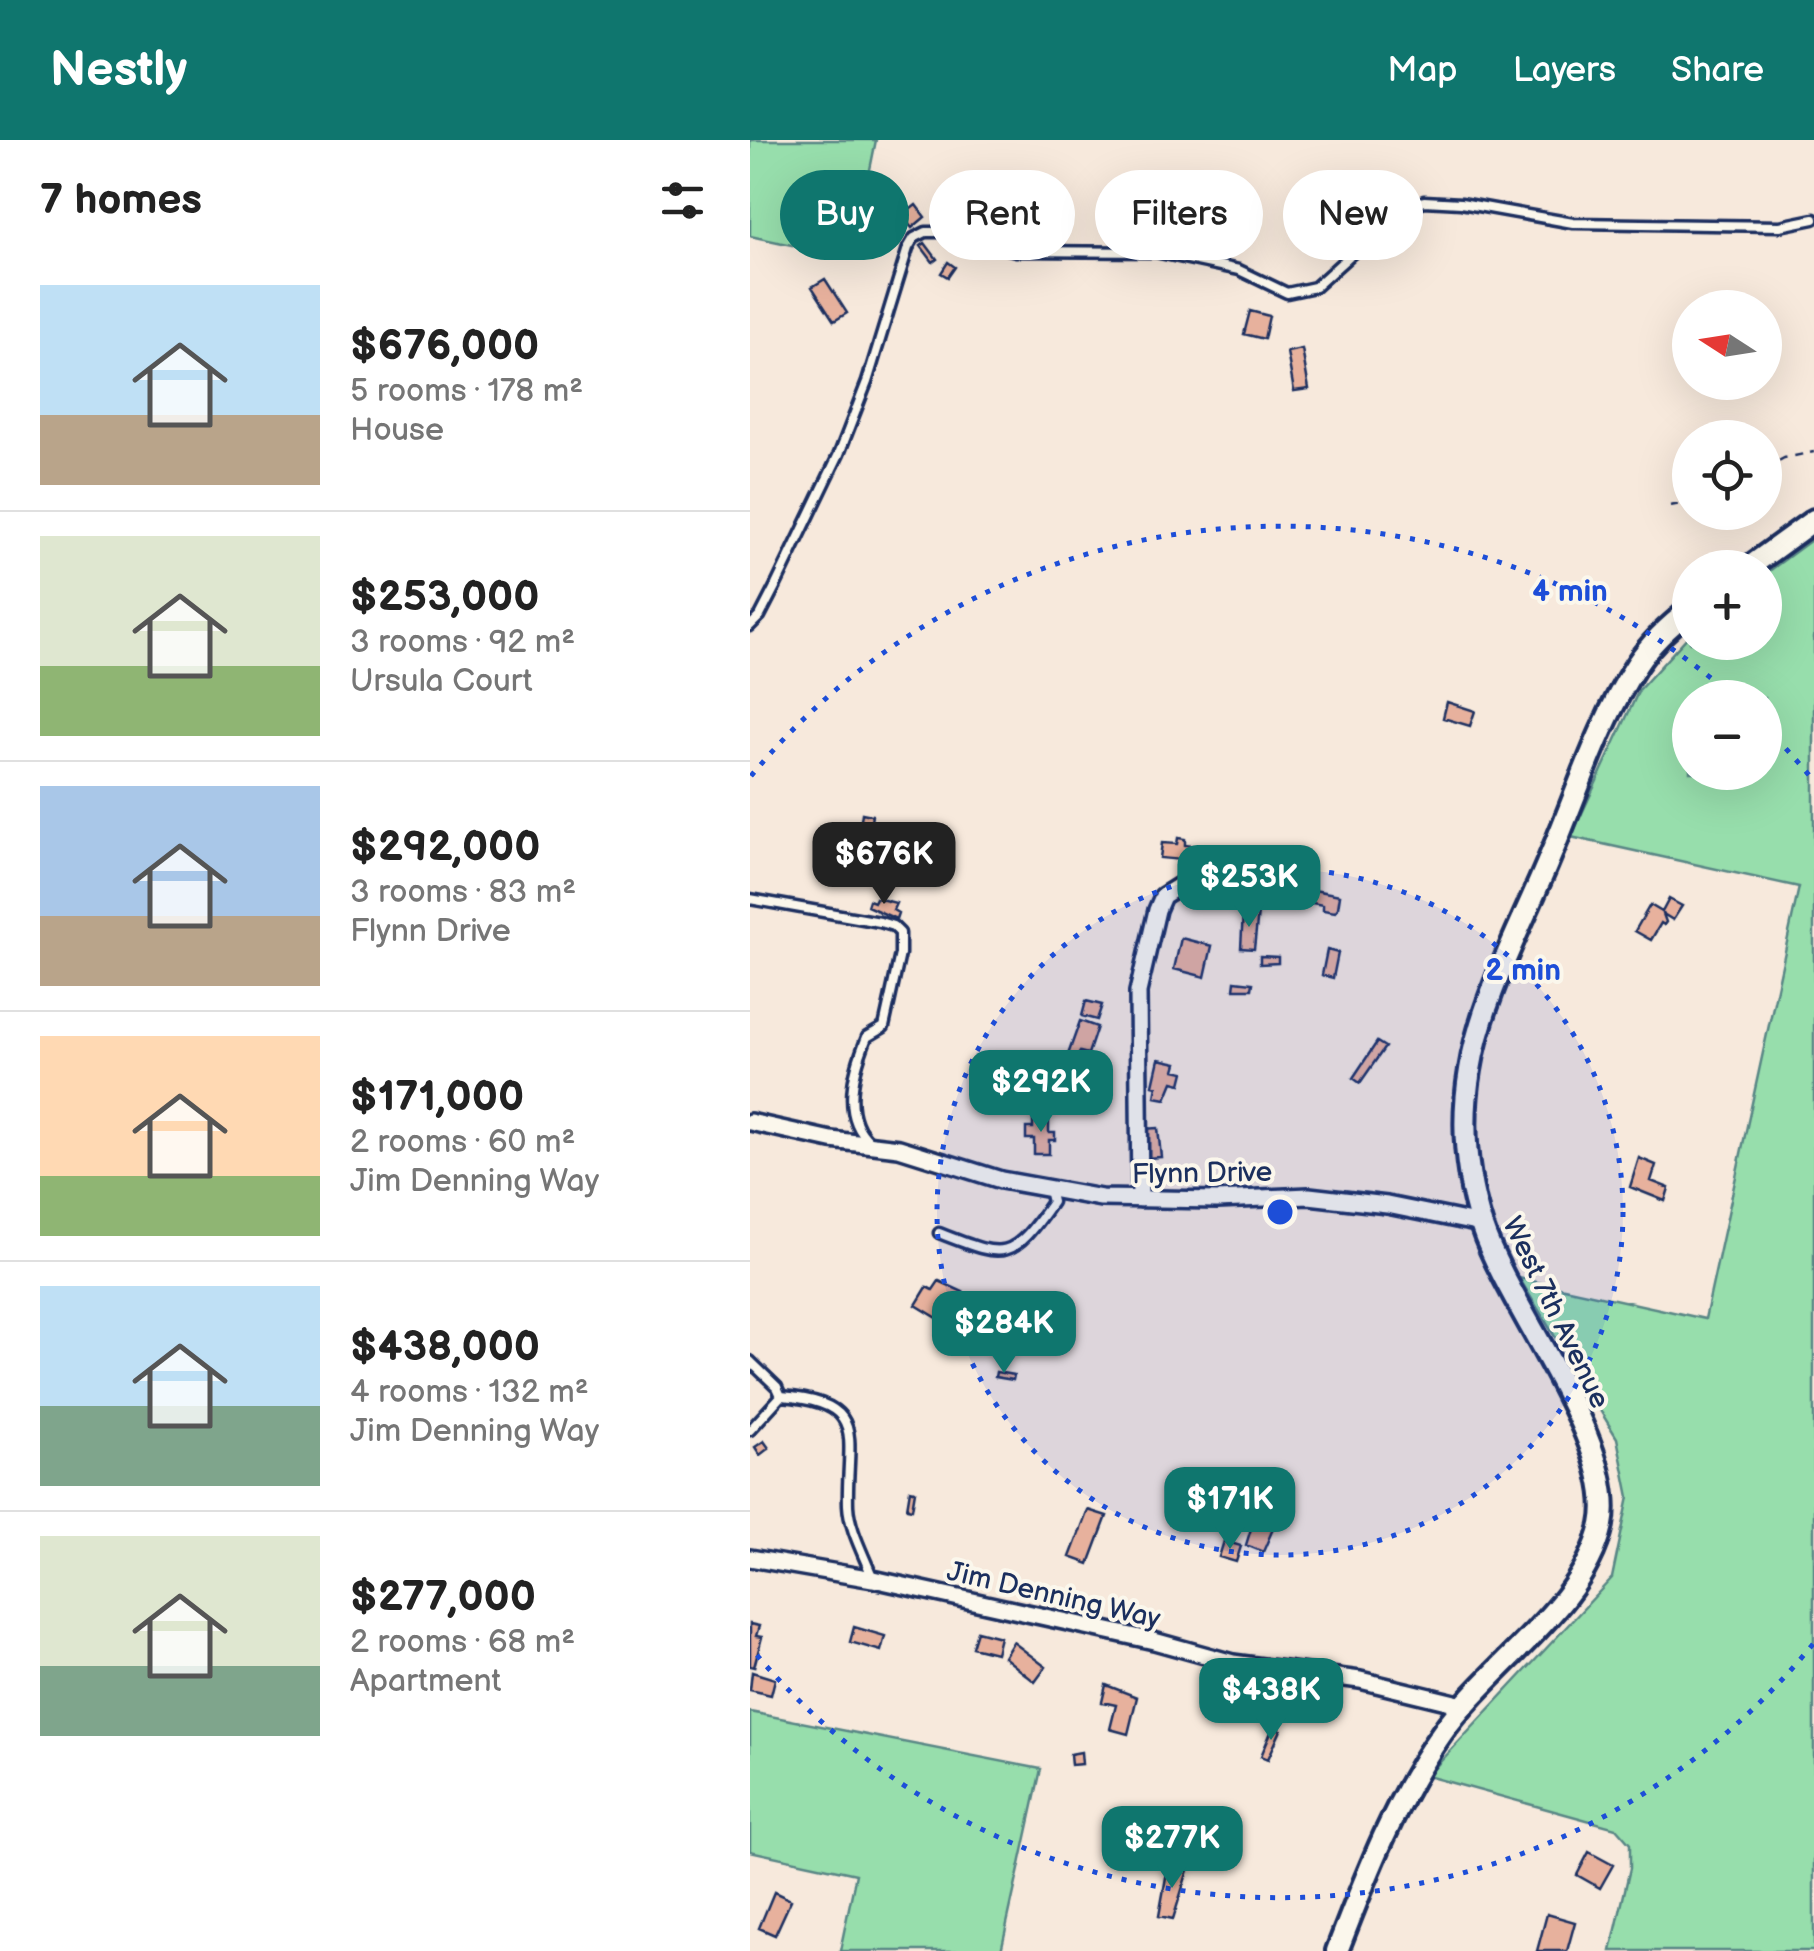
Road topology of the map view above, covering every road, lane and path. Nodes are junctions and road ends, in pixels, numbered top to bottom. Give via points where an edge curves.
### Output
1 (1814, 220) edge
2 (1814, 452) edge
3 (1782, 459) edge
4 (1814, 520) edge
5 (1773, 550) edge
6 (750, 626) edge
7 (1672, 627) edge
8 (1209, 889) dead end
9 (750, 899) edge
10 (750, 1122) edge
11 (874, 1145) junction
12 (1049, 1190) junction
13 (1140, 1198) junction
14 (1481, 1224) junction
15 (938, 1233) dead end
16 (750, 1361) edge
17 (780, 1396) junction
18 (750, 1430) edge
19 (750, 1558) edge
20 (874, 1579) junction
21 (1463, 1705) junction
22 (1338, 1951) edge

1 - 6 lane via 1780,226 1587,224 1424,202 1389,220 1316,287 1287,292 1239,270 1154,252 1016,251 926,232 908,248 839,454
2 - 3 path
4 - 5 main road
7 - 14 main road, West 7th Avenue via 1649,648 1622,692 1477,1038 1465,1123
8 - 13 street via 1179,886 1164,896 1153,924 1138,992
9 - 11 lane via 854,916 900,933 884,1027 866,1037 852,1088 860,1130
10 - 11 street, Flynn Drive
11 - 12 street, Flynn Drive
12 - 13 street, Flynn Drive
12 - 15 lane via 1052,1202 1020,1245 1008,1250 995,1252
13 - 14 street, Flynn Drive via 1324,1197
14 - 21 main road, West 7th Avenue via 1594,1452 1605,1503 1599,1538 1572,1588
16 - 17 lane
17 - 18 lane
17 - 20 lane via 827,1403 849,1429 848,1508
19 - 20 street, Jim Denning Way
20 - 21 street, Jim Denning Way via 1233,1663 1360,1680
21 - 22 main road, West 7th Avenue via 1406,1792

